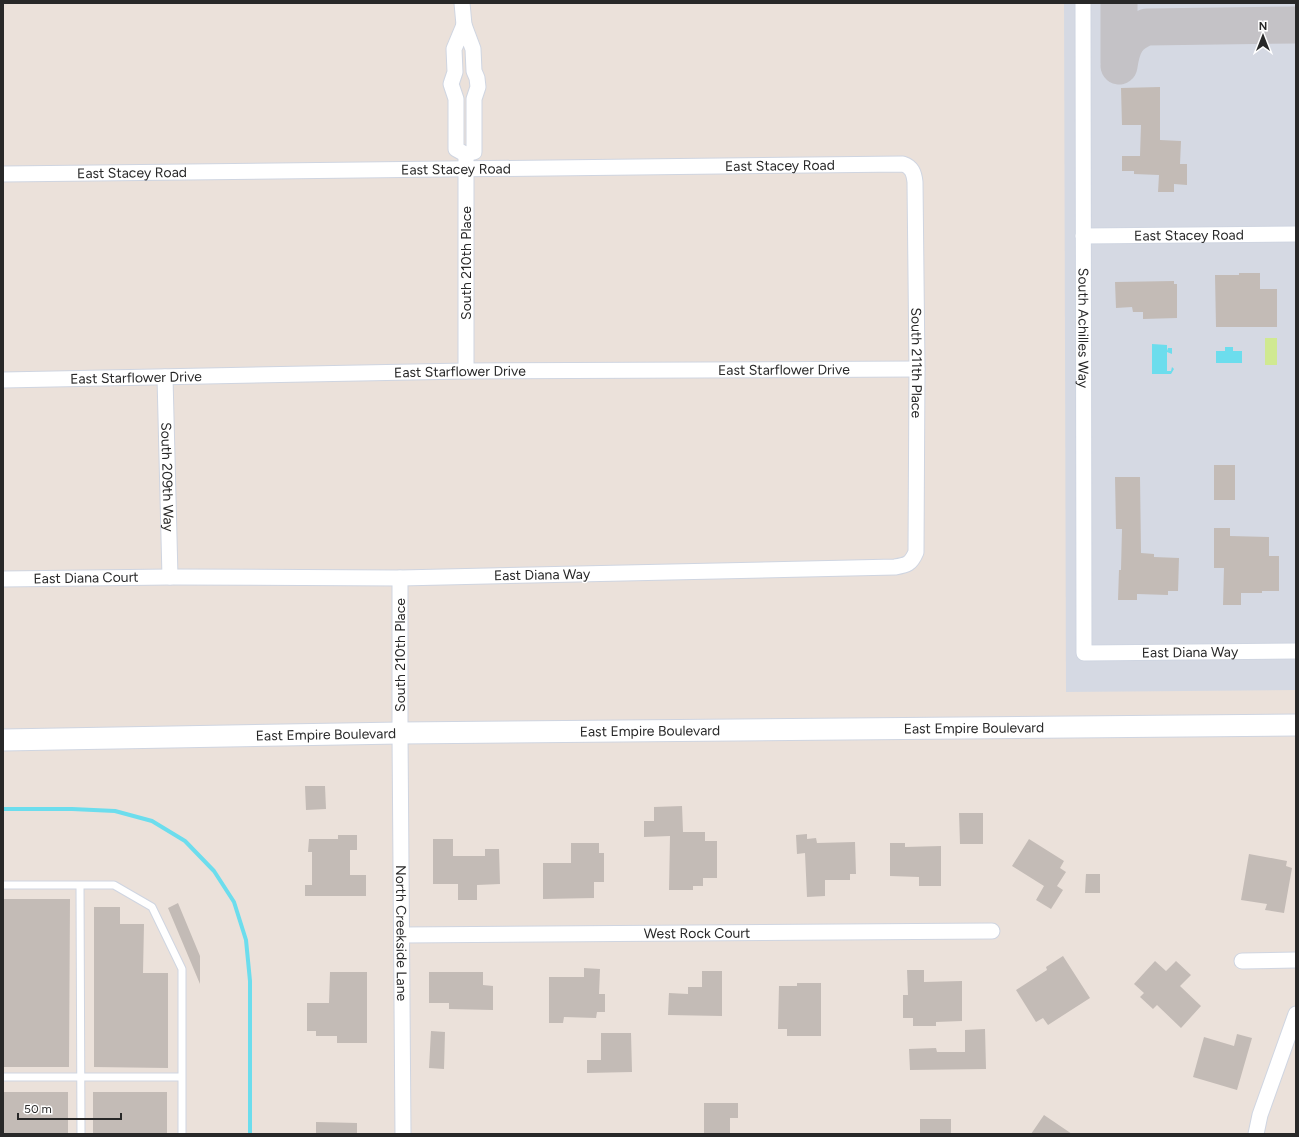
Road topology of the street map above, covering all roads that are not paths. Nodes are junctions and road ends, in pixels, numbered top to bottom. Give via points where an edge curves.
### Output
1 (462, 3) edge
2 (1083, 3) edge
3 (464, 25) junction
4 (456, 99) junction
5 (474, 99) junction
6 (466, 161) junction
7 (909, 166) joint
8 (3, 174) edge
9 (1296, 234) edge
10 (1083, 236) junction
11 (917, 369) junction
12 (466, 371) junction
13 (165, 377) junction
14 (3, 380) edge
15 (913, 560) joint
16 (170, 577) junction
17 (400, 578) junction
18 (3, 579) edge
19 (1296, 651) edge
20 (1084, 653) joint
21 (1296, 725) edge
22 (400, 732) junction
23 (3, 740) edge
24 (3, 885) edge
25 (80, 885) junction
26 (992, 931) dead end
27 (402, 935) junction
28 (1296, 960) edge
29 (1242, 961) dead end
30 (1296, 1014) edge
31 (3, 1077) edge
32 (81, 1077) junction
33 (182, 1077) junction
34 (81, 1134) edge
35 (182, 1134) edge
36 (404, 1134) edge
37 (1256, 1134) edge

1 - 3 street
2 - 10 street, South Achilles Way
3 - 4 street via 454,49 455,72 451,84
3 - 5 street via 473,49 474,71 477,78 478,87
4 - 5 street
4 - 6 street via 456,149
5 - 6 street via 474,152
6 - 7 street, East Stacey Road
6 - 8 street, East Stacey Road
6 - 12 street, South 210th Place
7 - 11 street, South 211th Place via 914,173 915,182
9 - 10 street, East Stacey Road
10 - 20 street, South Achilles Way
11 - 12 street, East Starflower Drive
11 - 15 street, South 211th Place via 916,552
12 - 13 street, East Starflower Drive
13 - 14 street, East Starflower Drive
13 - 16 street, South 209th Way
15 - 17 street, East Diana Way via 906,565 895,567
16 - 17 street, East Diana Way
16 - 18 street, East Diana Court
17 - 22 street, South 210th Place
19 - 20 street, East Diana Way
21 - 22 street, East Empire Boulevard
22 - 23 street, East Empire Boulevard
22 - 27 street, North Creekside Lane
24 - 25 lane
25 - 32 lane
25 - 33 lane via 114,885 152,907 182,969
26 - 27 street, West Rock Court
27 - 36 street, North Creekside Lane
28 - 29 street
30 - 37 street
31 - 32 lane
32 - 33 lane
32 - 34 lane
33 - 35 lane

